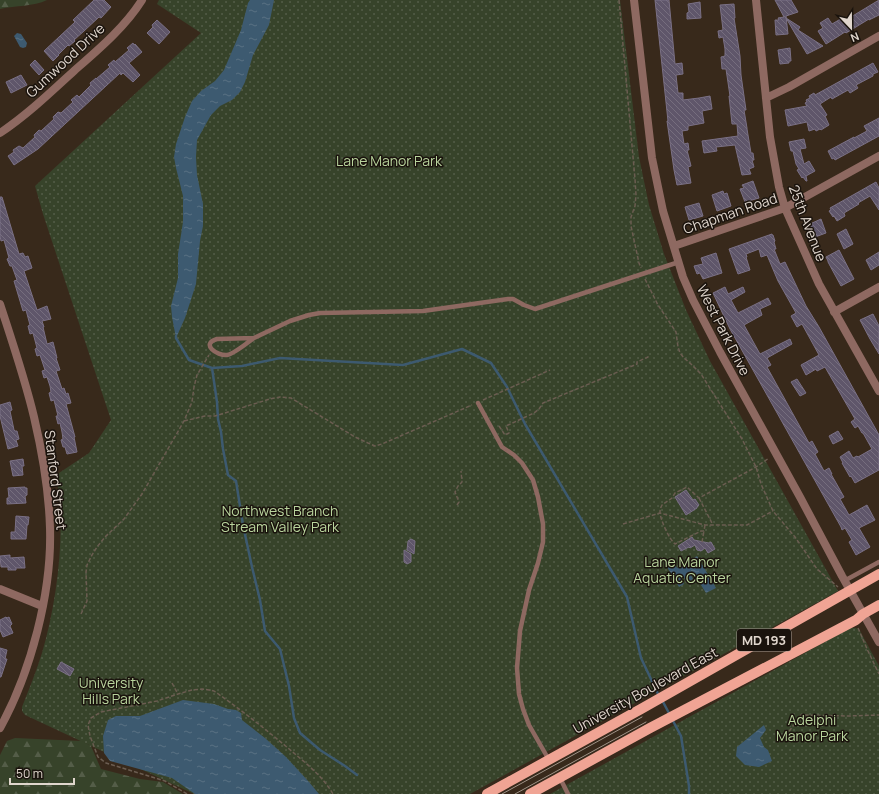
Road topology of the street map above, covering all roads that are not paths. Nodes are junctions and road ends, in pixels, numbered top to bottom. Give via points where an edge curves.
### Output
1 (142, 0) edge
2 (634, 0) edge
3 (756, 0) edge
4 (879, 36) edge
5 (766, 98) junction
6 (0, 133) edge
7 (879, 156) edge
8 (785, 208) junction
9 (674, 246) junction
10 (679, 262) junction
11 (879, 287) edge
12 (0, 304) edge
13 (834, 312) junction
14 (254, 338) junction
15 (879, 391) edge
16 (478, 403) road end
17 (879, 562) edge
18 (879, 574) edge
19 (840, 581) junction
20 (0, 589) edge
21 (850, 591) junction
22 (42, 606) junction
23 (879, 606) edge
24 (863, 614) junction
25 (879, 641) edge
26 (0, 728) edge
27 (549, 760) junction
28 (560, 778) junction
29 (487, 794) edge
30 (530, 794) edge
31 (568, 794) edge

1 - 6 street, Gumwood Drive via 94,53 26,114
2 - 9 street, West Park Drive via 652,158 659,197
3 - 5 street, 25th Avenue
4 - 5 street
5 - 8 street, 25th Avenue via 770,137
7 - 8 street, Chapman Road
8 - 9 street, Chapman Road
8 - 13 street, 25th Avenue via 818,284
9 - 10 street, West Park Drive
10 - 14 lane via 535,309 508,299 423,311 320,313 290,322
10 - 19 street, West Park Drive via 693,300 776,454
11 - 13 street
12 - 22 street, Stanford Street via 29,397 44,470 50,540
13 - 15 street, 25th Avenue
14 - 14 lane via 217,339 211,342 210,348 220,354 229,355
16 - 27 lane via 502,447 522,463 533,480 538,497 543,542 520,631 517,668 523,709
17 - 19 lane
18 - 21 main road, University Boulevard East / MD 193
19 - 21 street, West Park Drive
20 - 22 street
21 - 24 street, West Park Drive
21 - 27 main road, University Boulevard East / MD 193
22 - 26 street, Stanford Street via 22,680
23 - 24 main road, MD 193
24 - 25 street, West Park Drive
24 - 28 main road, MD 193
27 - 29 main road, University Boulevard East / MD 193
28 - 30 main road, MD 193
28 - 31 lane

